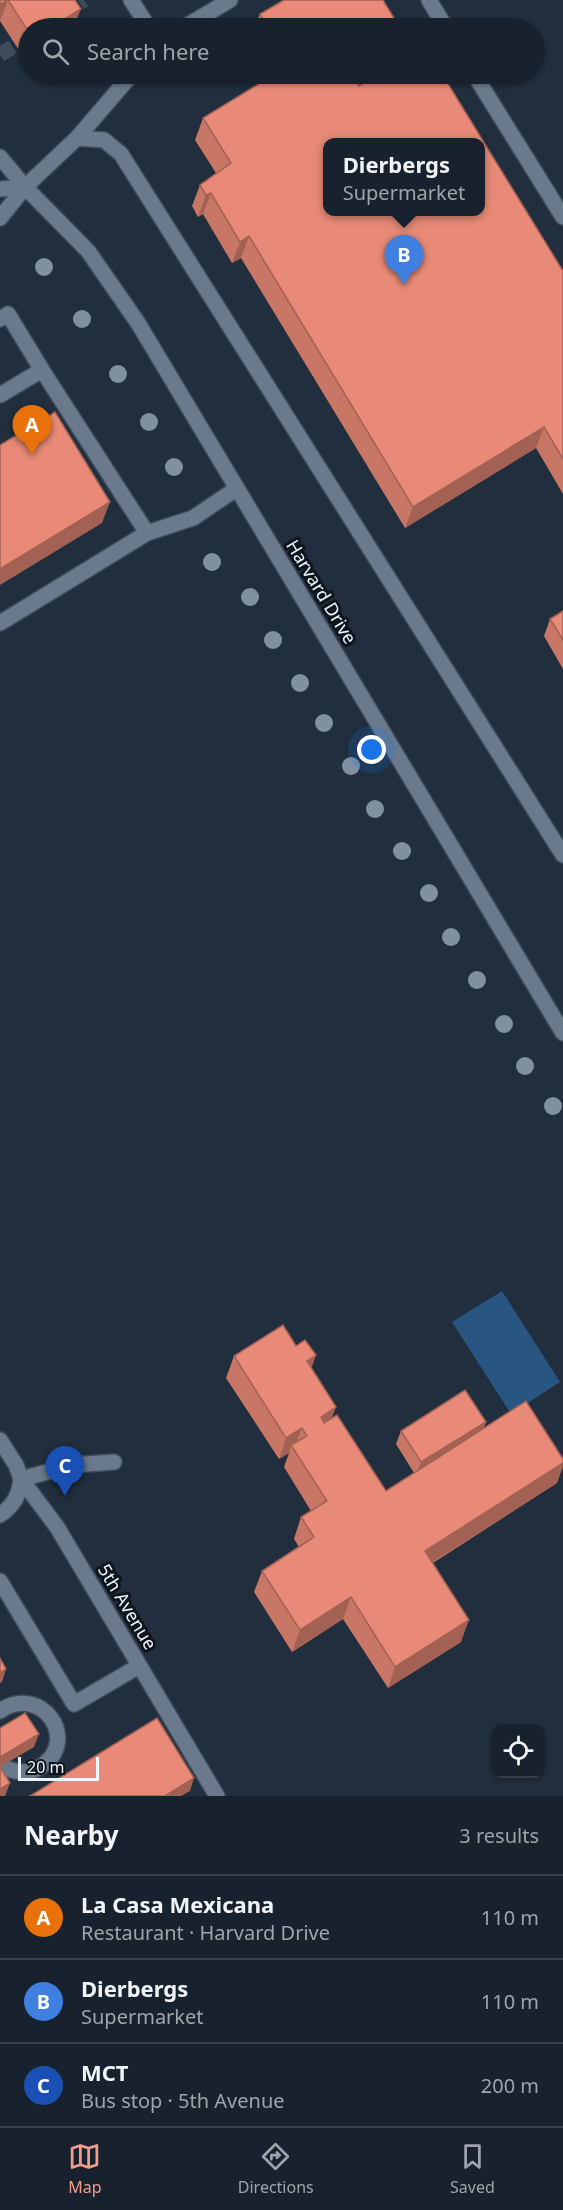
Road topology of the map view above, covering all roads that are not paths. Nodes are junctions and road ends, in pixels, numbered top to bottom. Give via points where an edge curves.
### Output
1 (131, 0) edge
2 (230, 0) edge
3 (429, 0) edge
4 (143, 18) edge
5 (200, 18) edge
6 (440, 18) edge
7 (123, 84) edge
8 (480, 84) edge
9 (77, 138) junction
10 (0, 157) edge
11 (25, 187) junction
12 (0, 189) edge
13 (563, 217) edge
14 (0, 218) edge
15 (0, 319) edge
16 (42, 370) junction
17 (0, 395) edge
18 (237, 489) junction
19 (147, 533) junction
20 (0, 623) edge
21 (563, 855) edge
22 (563, 1033) edge
23 (0, 1440) edge
24 (114, 1462) dead end
25 (21, 1479) junction
26 (0, 1515) edge
27 (0, 1581) edge
28 (139, 1666) junction
29 (74, 1704) junction
30 (0, 1711) edge
31 (51, 1717) junction
32 (3, 1767) edge
33 (218, 1796) edge

1 - 4 street
2 - 5 street
3 - 6 street
7 - 9 street
8 - 13 street
9 - 11 street
9 - 21 street via 104,140 121,154
10 - 11 street, Harvard Drive
11 - 12 street
11 - 14 street
11 - 18 street, Harvard Drive via 95,260 138,323
15 - 16 street via 8,314
16 - 17 street
16 - 19 street
18 - 19 street via 193,518
18 - 22 street, Harvard Drive
19 - 20 street
23 - 25 street, 5th Avenue
24 - 25 street via 73,1465
25 - 26 street via 13,1505
25 - 28 street, 5th Avenue via 57,1527
27 - 29 street
28 - 29 street
28 - 33 street, 5th Avenue
29 - 31 street
30 - 31 street via 20,1702 32,1703
31 - 32 street via 58,1740 47,1762 26,1772

